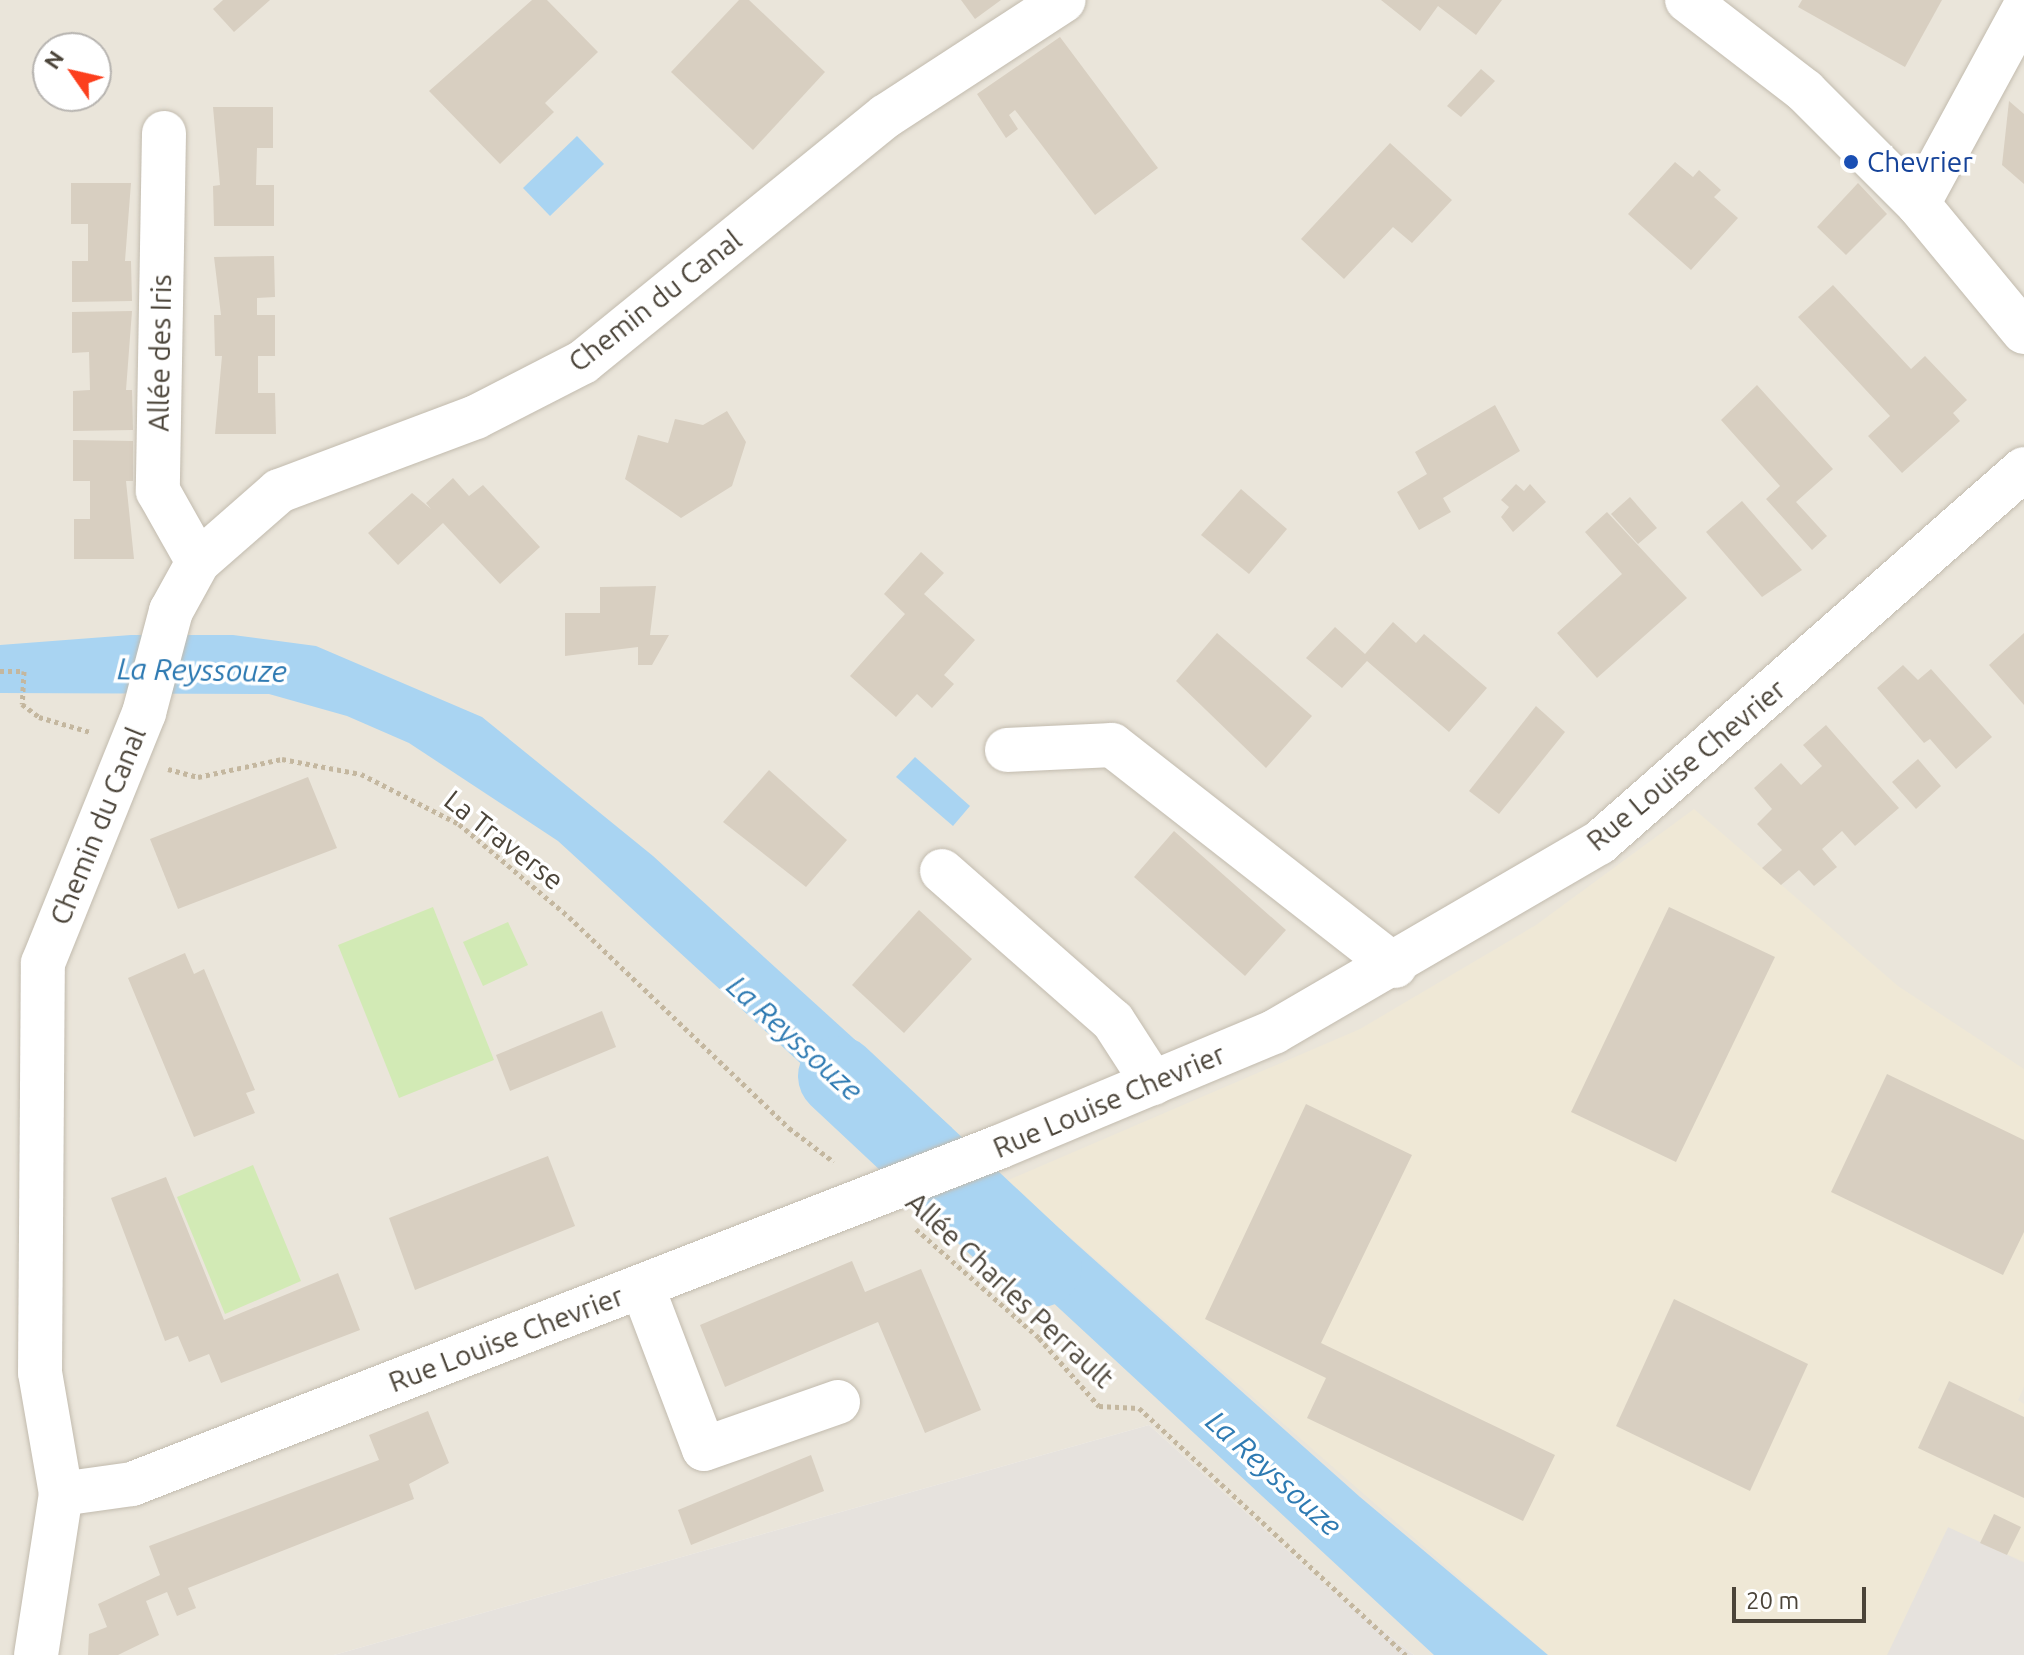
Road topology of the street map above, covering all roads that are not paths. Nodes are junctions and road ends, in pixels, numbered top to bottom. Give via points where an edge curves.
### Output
1 (1064, 0) edge
2 (1687, 0) edge
3 (2024, 9) edge
4 (164, 133) dead end
5 (1918, 204) junction
6 (2024, 332) edge
7 (2024, 469) edge
8 (198, 562) junction
9 (1007, 750) dead end
10 (942, 871) dead end
11 (1395, 966) junction
12 (1153, 1083) junction
13 (642, 1286) junction
14 (838, 1402) dead end
15 (61, 1494) junction
16 (36, 1655) edge

1 - 8 street, Chemin du Canal via 886,116 583,362 476,417 279,491
2 - 5 street via 1805,91
3 - 5 street
4 - 8 street, Allée des Iris via 158,491
5 - 6 street
7 - 11 street, Rue Louise Chevrier via 1599,843
8 - 15 street, Chemin du Canal via 171,611 138,730 43,963 40,1373
9 - 11 street via 1112,745
10 - 12 street via 1113,1021
11 - 12 street, Rue Louise Chevrier via 1274,1032
12 - 13 street, Rue Louise Chevrier
13 - 14 street via 704,1449
13 - 15 street, Rue Louise Chevrier via 132,1484
15 - 16 street, Chemin du Canal

